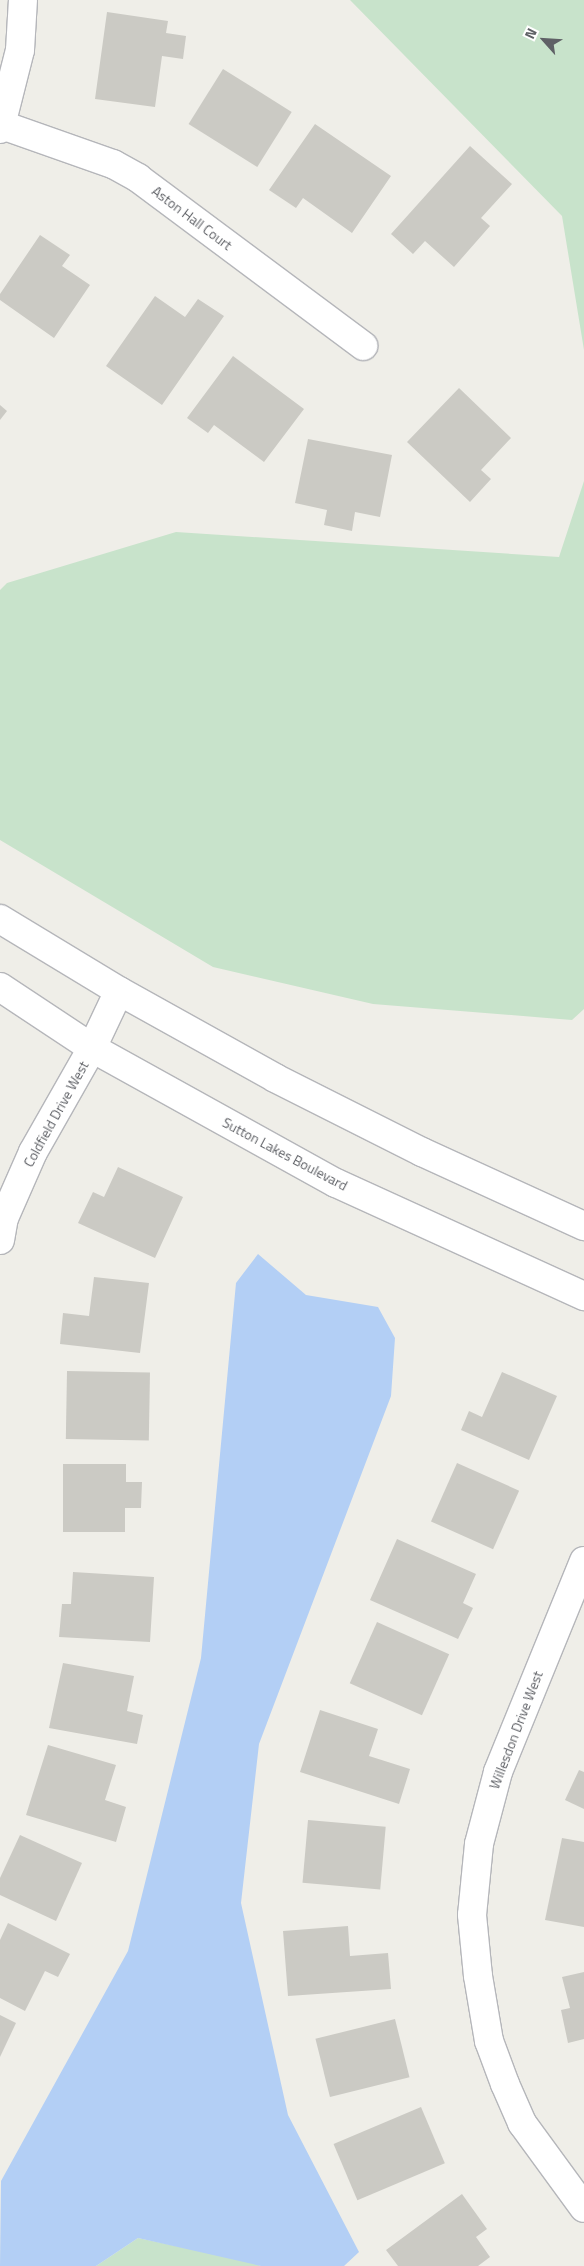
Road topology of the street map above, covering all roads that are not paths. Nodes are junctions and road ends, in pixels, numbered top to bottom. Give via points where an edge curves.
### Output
1 (23, 0) edge
2 (1, 127) edge
3 (363, 346) dead end
4 (0, 919) edge
5 (0, 987) edge
6 (119, 991) junction
7 (92, 1048) junction
8 (584, 1226) edge
9 (0, 1240) edge
10 (584, 1296) edge
11 (584, 1561) edge
12 (584, 2208) edge

1 - 2 street via 20,50
2 - 3 street, Aston Hall Court via 113,164 138,178
4 - 6 street
5 - 7 street, Sutton Lakes Boulevard
6 - 7 street, Coldfield Drive West
6 - 8 street via 275,1078 422,1152
7 - 9 street, Coldfield Drive West via 33,1152 4,1218
7 - 10 street, Sutton Lakes Boulevard via 336,1183
11 - 12 street, Willesdon Drive West via 498,1772 479,1844 472,1915 489,2041 505,2084 522,2123

